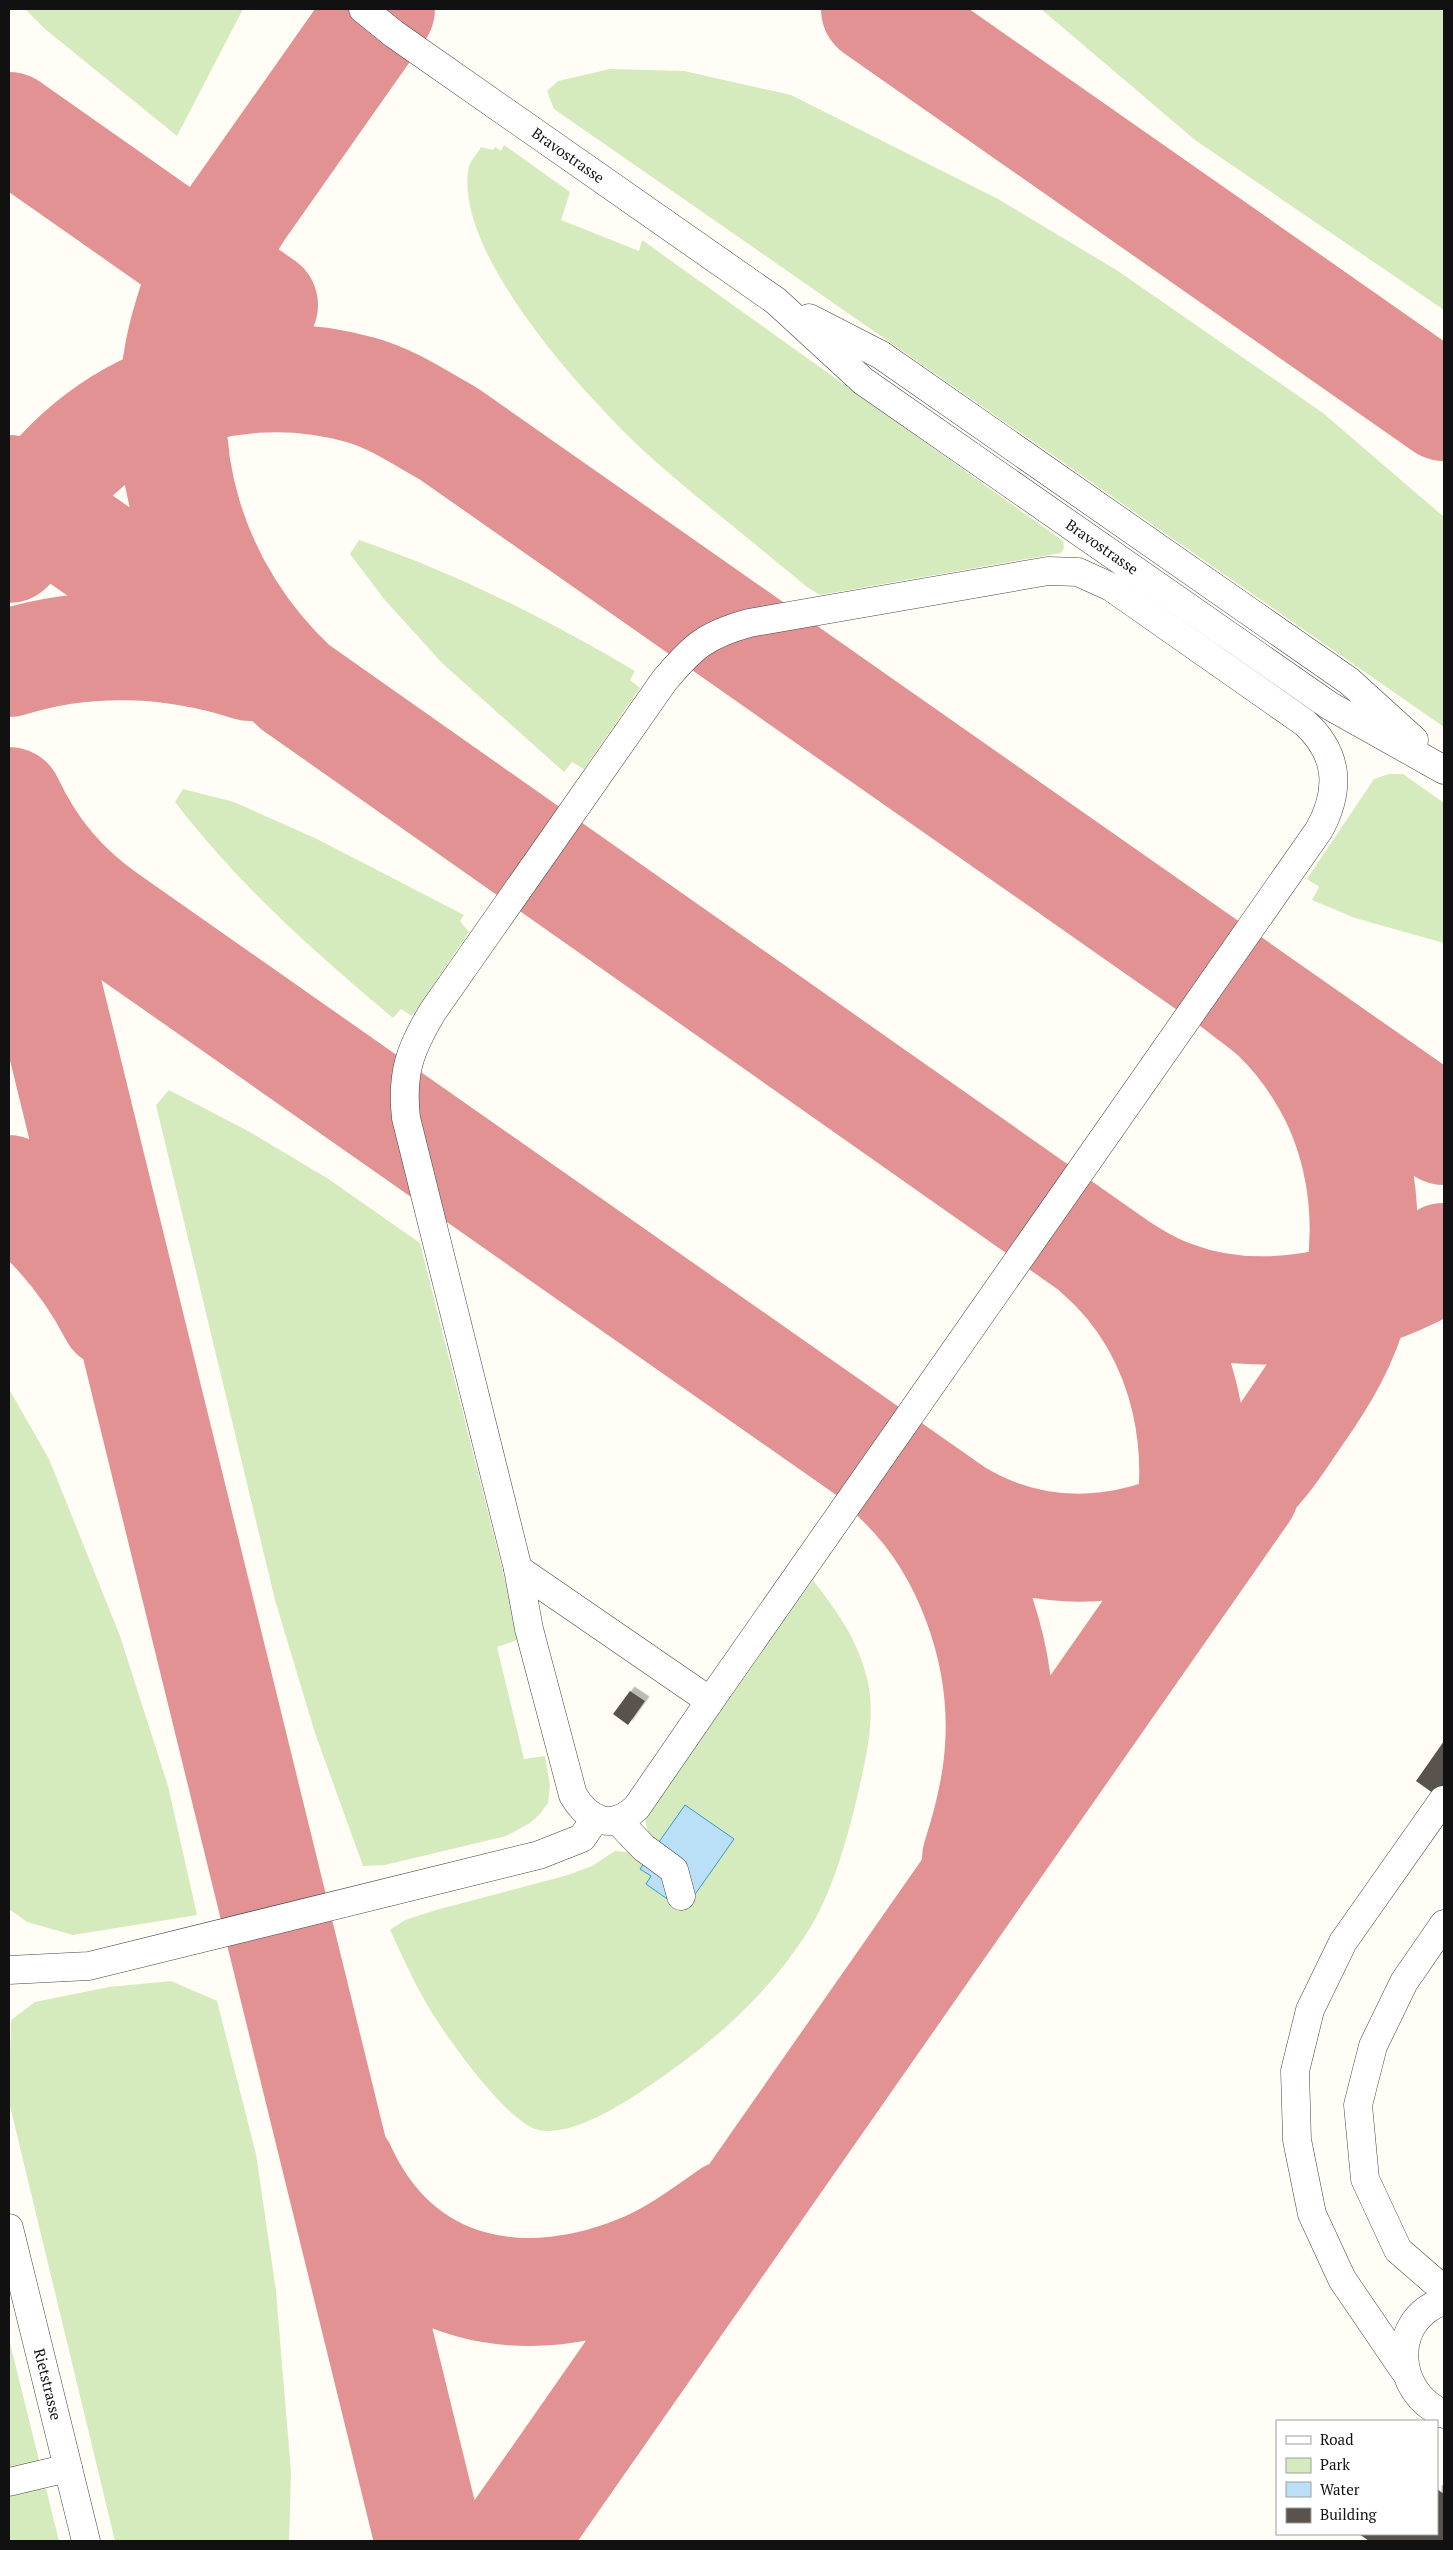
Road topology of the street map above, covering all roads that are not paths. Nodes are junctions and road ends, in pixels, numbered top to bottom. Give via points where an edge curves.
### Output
1 (363, 9) edge
2 (1444, 769) edge
3 (518, 1569) junction
4 (710, 1701) junction
5 (1443, 1800) dead end
6 (606, 1819) junction
7 (681, 1896) dead end
8 (1444, 1924) edge
9 (9, 1970) edge
10 (9, 2228) edge
11 (1444, 2290) edge
12 (1444, 2301) edge
13 (1404, 2370) junction
14 (1444, 2414) edge
15 (68, 2468) junction
16 (9, 2482) edge
17 (86, 2541) edge

1 - 2 lane, Bravostrasse via 394,34 776,301 863,381 1330,706
3 - 4 lane
3 - 4 lane via 406,1118 404,1082 407,1061 429,1018 664,680 689,651 706,638 750,623 1048,572 1078,572 1111,587 1316,733 1324,744 1333,773 1334,787 1327,815
3 - 6 lane via 529,1629 573,1795 586,1813
4 - 6 lane via 636,1807 628,1815
5 - 13 lane via 1343,1942 1310,2010 1294,2071 1297,2140 1312,2214 1342,2279
6 - 7 lane via 674,1870
6 - 9 lane via 582,1838 539,1854 89,1966
8 - 11 lane via 1404,1982 1377,2038 1358,2105 1365,2179 1398,2250
10 - 15 lane, Rietstrasse
12 - 13 lane via 1420,2316 1409,2332
13 - 14 lane via 1419,2399
15 - 16 lane
15 - 17 lane, Rietstrasse

